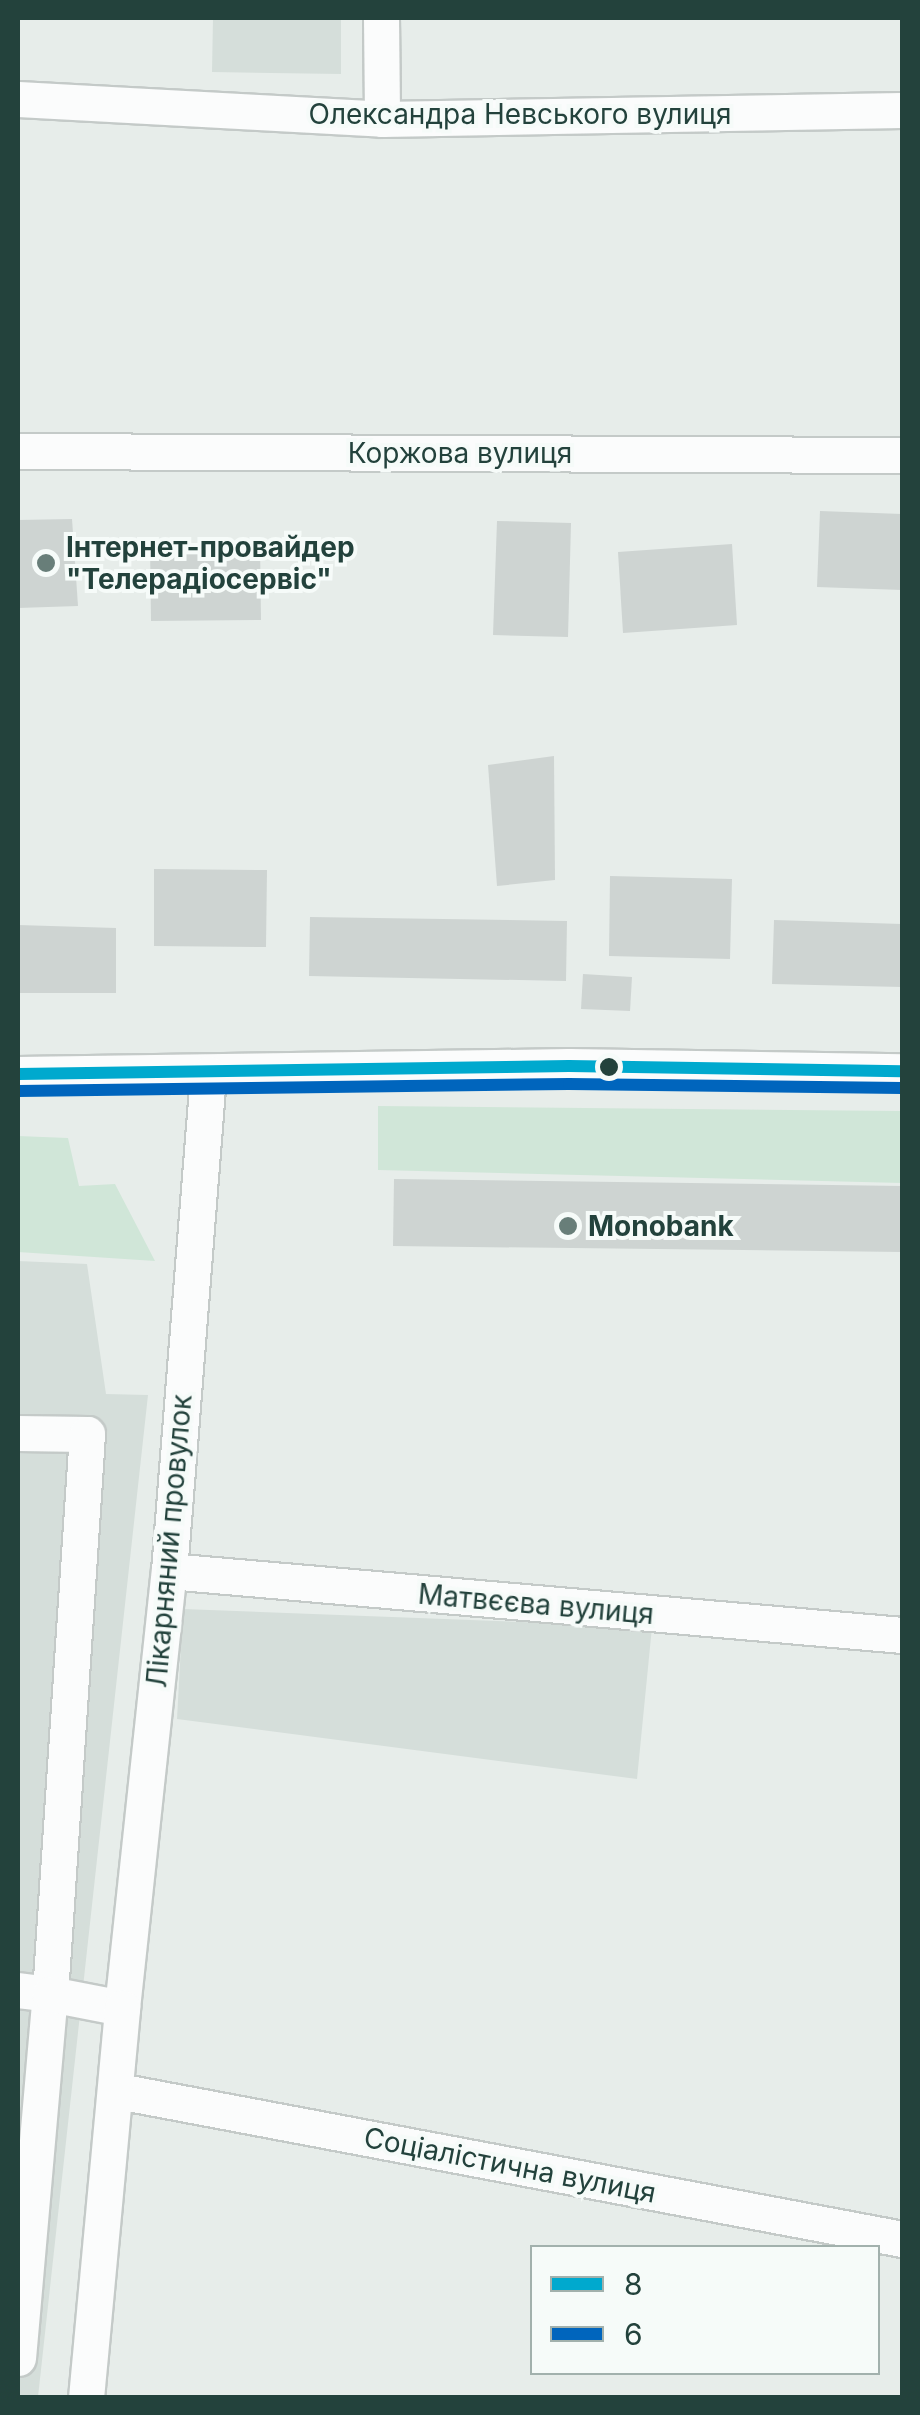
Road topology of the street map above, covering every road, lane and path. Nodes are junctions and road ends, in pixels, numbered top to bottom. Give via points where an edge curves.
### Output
1 (380, 18) edge
2 (18, 99) edge
3 (902, 110) edge
4 (382, 119) junction
5 (18, 452) edge
6 (902, 454) edge
7 (902, 1071) edge
8 (18, 1074) edge
9 (208, 1074) junction
10 (18, 1433) edge
11 (169, 1571) junction
12 (902, 1635) edge
13 (49, 1996) edge
14 (122, 2008) junction
15 (118, 2091) junction
16 (902, 2239) edge
17 (18, 2358) edge
18 (86, 2398) edge

1 - 4 street
2 - 4 street, Олександра Невського вулиця
3 - 4 street, Олександра Невського вулиця
5 - 6 street, Коржова вулиця
7 - 9 street via 569,1066
8 - 9 street
9 - 11 street, Лікарняний провулок
10 - 13 street via 86,1434
11 - 12 street, Матвєєва вулиця
11 - 14 street, Лікарняний провулок
13 - 14 street
13 - 17 street
14 - 15 street, Лікарняний провулок
15 - 16 street, Соціалістична вулиця
15 - 18 street, Лікарняний провулок

